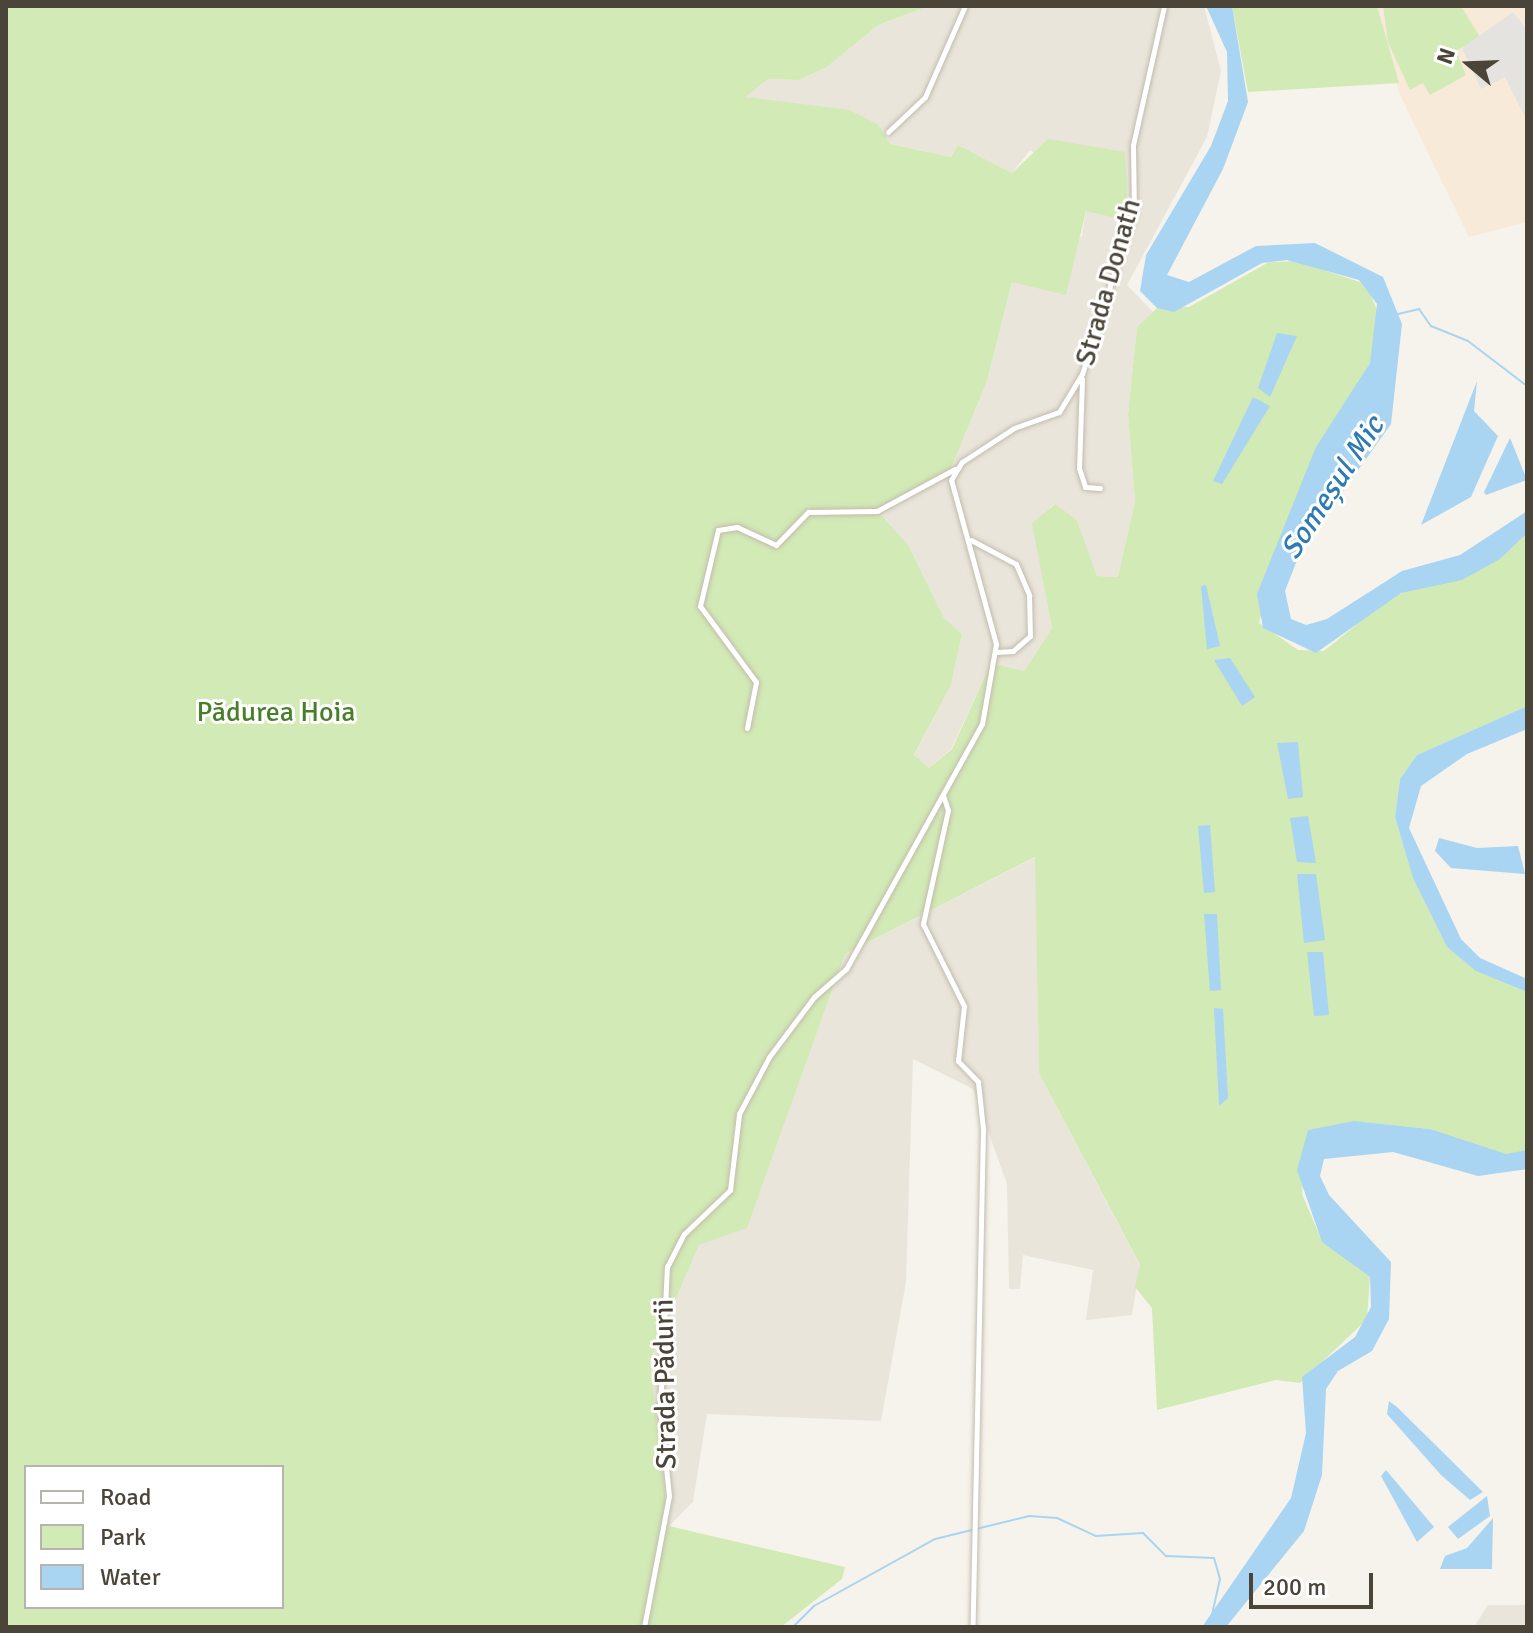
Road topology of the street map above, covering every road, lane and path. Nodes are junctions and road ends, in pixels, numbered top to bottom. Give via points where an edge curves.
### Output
1 (965, 6) edge
2 (1164, 6) edge
3 (888, 132) dead end
4 (1082, 374) junction
5 (956, 469) junction
6 (1100, 488) dead end
7 (968, 538) junction
8 (997, 652) junction
9 (747, 728) dead end
10 (943, 795) junction
11 (644, 1627) edge
12 (973, 1627) edge

1 - 3 street via 925,97
2 - 4 street, Strada Donath via 1133,145 1134,210
4 - 5 street, Strada Donath via 1059,412 1014,428
4 - 6 street via 1079,468 1085,487
5 - 7 street, Strada Pădurii via 951,496
5 - 9 street via 877,511 808,512 776,545 740,528 718,530 700,606 756,682
7 - 8 street, Strada Pădurii
7 - 8 street via 1016,564 1029,595 1030,636 1013,651
8 - 10 street, Strada Pădurii via 982,724
10 - 11 street, Strada Pădurii via 846,969 814,997 769,1057 739,1114 730,1190 684,1234 667,1267 660,1409 669,1496
10 - 12 street, Strada Pădurii via 948,810 923,918 964,1006 958,1061 976,1077 980,1100 979,1515

